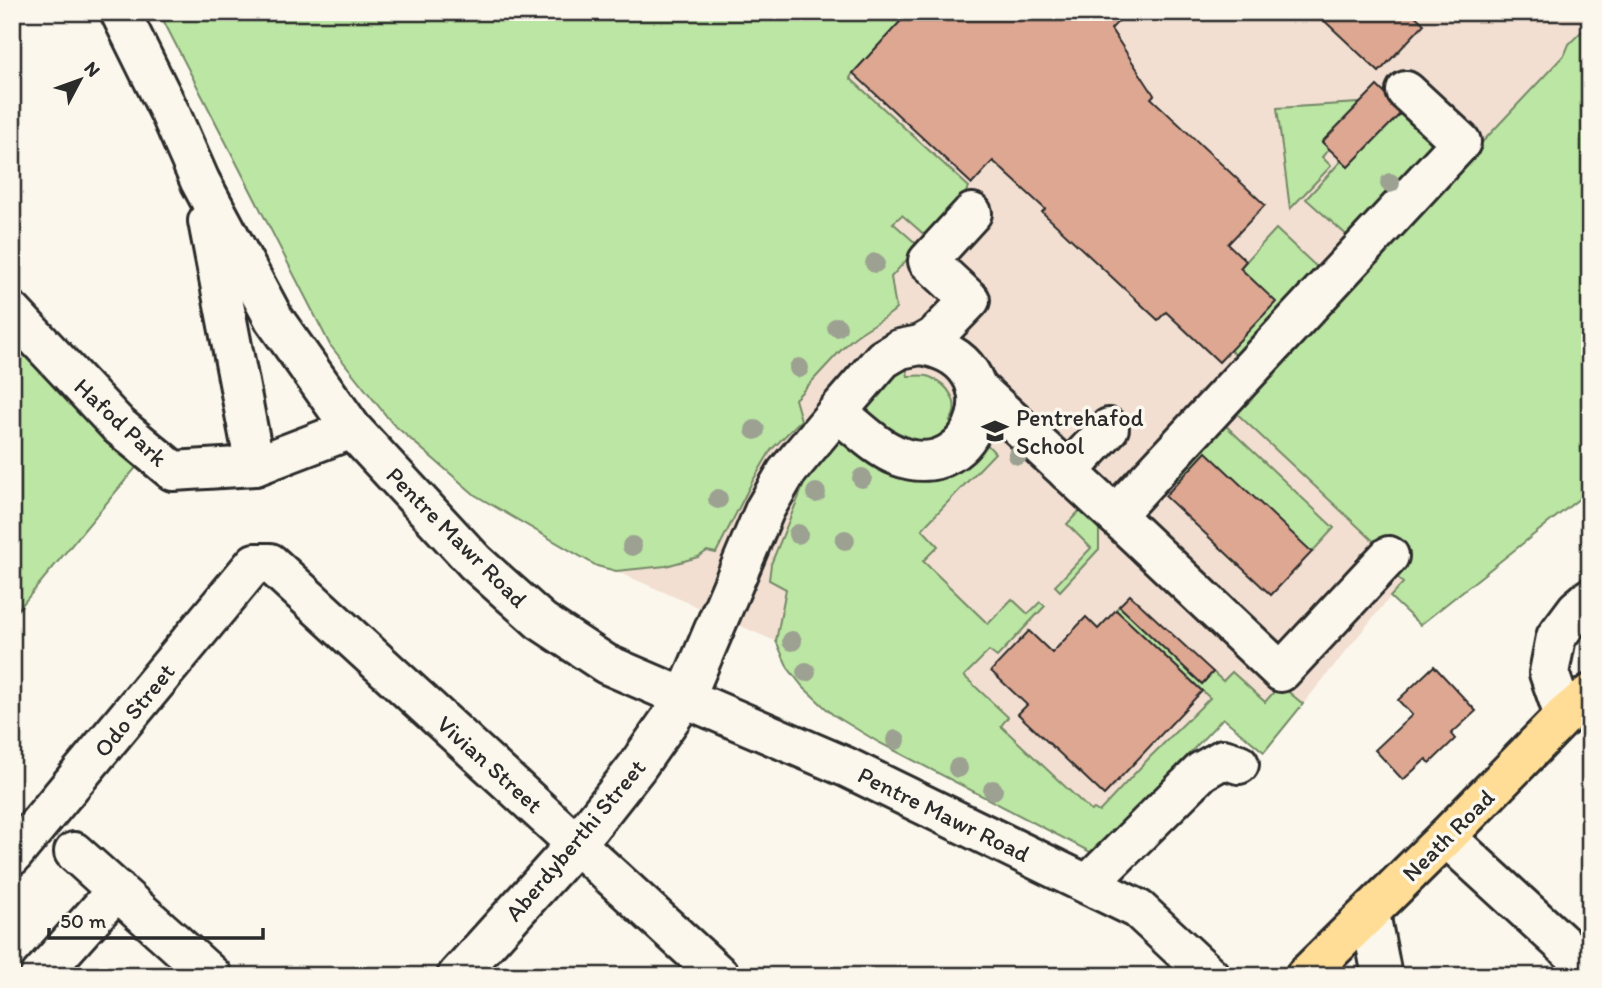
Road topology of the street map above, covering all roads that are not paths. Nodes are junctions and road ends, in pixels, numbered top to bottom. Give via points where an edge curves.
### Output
1 (120, 12) edge
2 (1406, 91) dead end
3 (200, 181) junction
4 (972, 213) dead end
5 (12, 312) edge
6 (920, 345) junction
7 (976, 387) junction
8 (837, 412) junction
9 (1109, 428) dead end
10 (352, 429) junction
11 (255, 466) junction
12 (1068, 472) junction
13 (1115, 515) junction
14 (1389, 556) dead end
15 (255, 563) joint
16 (1590, 598) edge
17 (685, 698) junction
18 (1577, 705) edge
19 (1239, 764) dead end
20 (1447, 837) junction
21 (578, 843) junction
22 (74, 852) dead end
23 (12, 856) edge
24 (1088, 884) junction
25 (117, 890) junction
26 (1370, 913) junction
27 (172, 963) edge
28 (1590, 970) edge
29 (40, 976) edge
30 (212, 976) edge
31 (457, 976) edge
32 (720, 976) edge
33 (1210, 976) edge
34 (1305, 976) edge
35 (1382, 976) edge

1 - 3 street, Pentre Mawr Road
2 - 13 street via 1461,142
3 - 10 street, Pentre Mawr Road via 274,319
3 - 11 street
4 - 6 street via 928,261 970,300
5 - 11 street, Hafod Park via 119,426 173,471
6 - 7 street via 955,356
6 - 8 street via 883,359
7 - 8 street via 979,406 975,424 965,441 934,460 897,456
7 - 12 street
8 - 17 street, Aberdyberthi Street via 786,473 765,509
9 - 12 street
10 - 11 street, Hafod Park
10 - 17 street, Pentre Mawr Road via 475,562 541,621 607,664
12 - 13 street
13 - 14 street via 1281,672
15 - 21 street, Vivian Street via 270,563
15 - 23 street, Odo Street
16 - 18 street via 1556,637 1549,673
17 - 21 street, Aberdyberthi Street
17 - 24 street, Pentre Mawr Road via 846,767
18 - 20 main road, Neath Road
19 - 24 street via 1223,759 1202,771
20 - 26 main road, Neath Road
20 - 28 street
21 - 31 street, Aberdyberthi Street
21 - 32 street, Vivian Street
22 - 25 street
24 - 33 street, Pentre Mawr Road via 1138,909
25 - 27 street
25 - 29 street
26 - 34 main road, Neath Road
26 - 35 street
27 - 30 street

